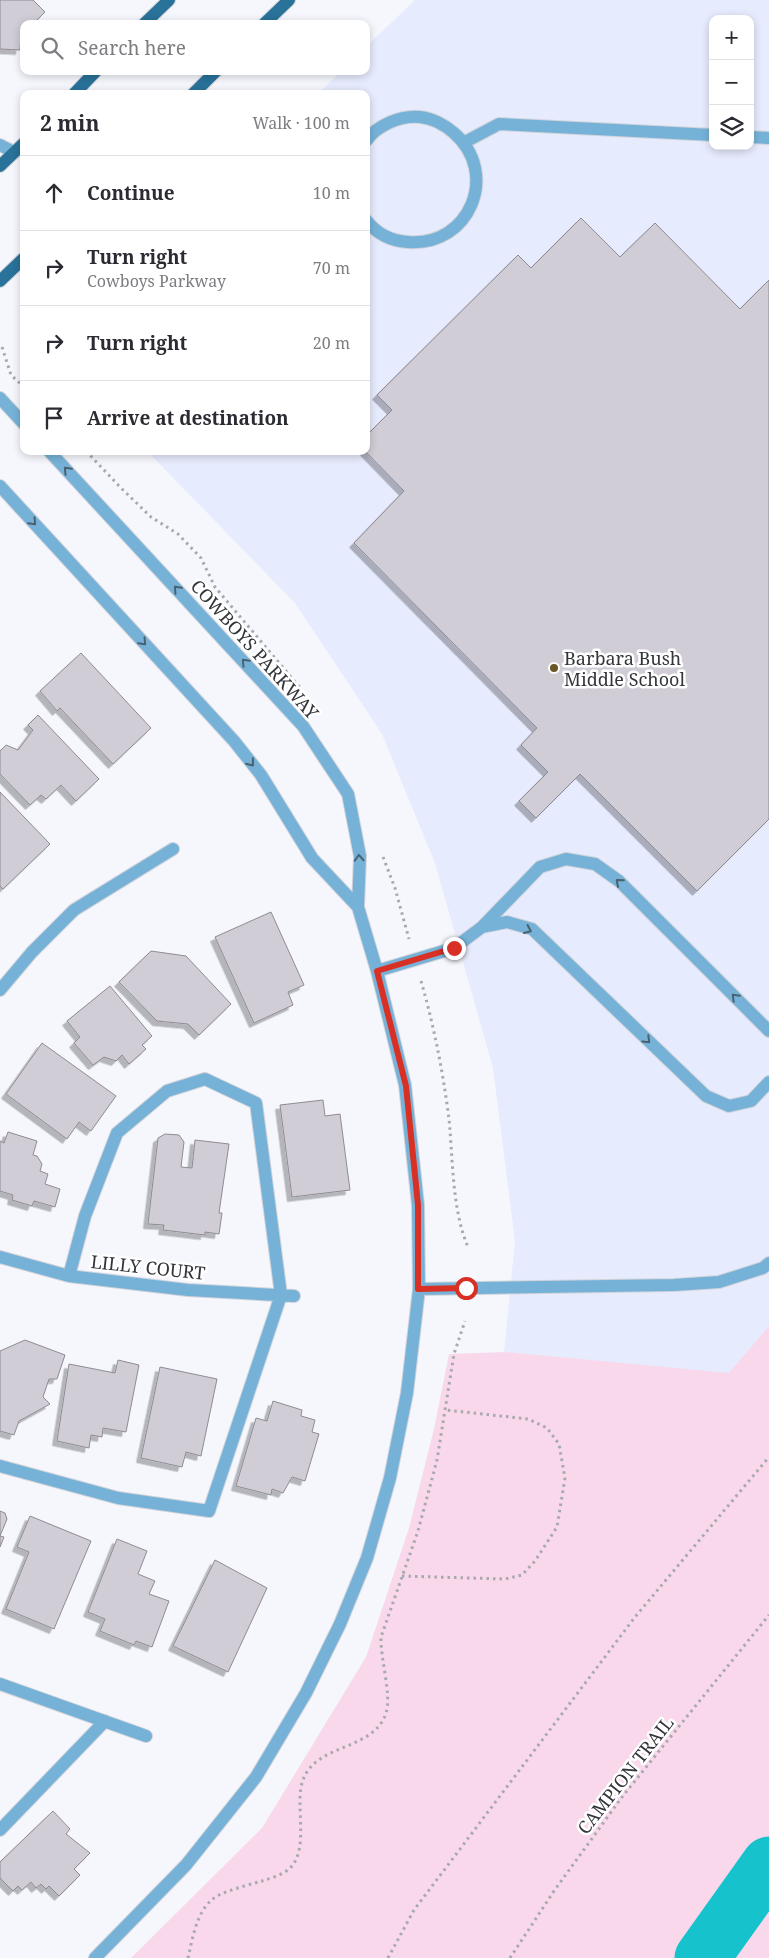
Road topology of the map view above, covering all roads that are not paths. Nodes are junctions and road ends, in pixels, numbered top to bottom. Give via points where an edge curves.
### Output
1 (168, 0) edge
2 (289, 0) edge
3 (148, 20) edge
4 (268, 20) edge
5 (92, 75) edge
6 (212, 75) edge
7 (78, 90) edge
8 (197, 90) edge
9 (370, 135) edge
10 (709, 136) edge
11 (754, 138) edge
12 (769, 138) edge
13 (465, 142) junction
14 (0, 145) edge
15 (20, 147) edge
16 (14, 152) junction
17 (0, 166) edge
18 (370, 225) edge
19 (20, 262) edge
20 (0, 281) edge
21 (0, 398) edge
22 (20, 420) edge
23 (53, 455) edge
24 (0, 486) edge
25 (173, 849) dead end
26 (358, 906) junction
27 (482, 927) junction
28 (377, 971) junction
29 (0, 990) edge
30 (769, 1031) edge
31 (769, 1082) edge
32 (0, 1257) edge
33 (769, 1263) edge
34 (69, 1276) junction
35 (418, 1289) junction
36 (288, 1295) junction
37 (0, 1466) edge
38 (0, 1684) edge
39 (106, 1721) junction
40 (146, 1736) dead end
41 (0, 1830) edge
42 (95, 1958) edge

1 - 3 main road
2 - 4 main road
5 - 7 main road
6 - 8 main road
9 - 13 street via 393,120 420,117 444,124
10 - 13 street via 499,124
11 - 12 street
13 - 18 street via 476,166 476,192 466,216 447,235 422,243 396,241
14 - 16 street
15 - 16 main road
16 - 17 main road
19 - 20 main road
21 - 22 street
26 -> 23 street, COWBOYS PARKWAY via 360,856 348,794 303,726
24 -> 26 street, COWBOYS PARKWAY via 234,741 261,775 312,858
25 - 29 street via 74,910
26 - 28 street, COWBOYS PARKWAY
27 - 28 street via 454,948
30 -> 27 street via 619,881 595,864 566,859 540,867
27 -> 31 street via 507,922 532,929 706,1096 729,1106 751,1101
28 - 35 street, COWBOYS PARKWAY via 406,1086 418,1205
32 - 34 street, LILLY COURT
33 - 35 street via 763,1268 719,1282
34 - 36 street, LILLY COURT via 188,1290
34 - 36 street via 85,1216 117,1133 167,1091 205,1079 256,1104
35 - 42 street, COWBOYS PARKWAY via 407,1393 390,1478 367,1558 340,1624 306,1693 256,1777 186,1865
36 - 37 street via 209,1511 118,1498
38 - 39 street
39 - 40 street
39 - 41 street

